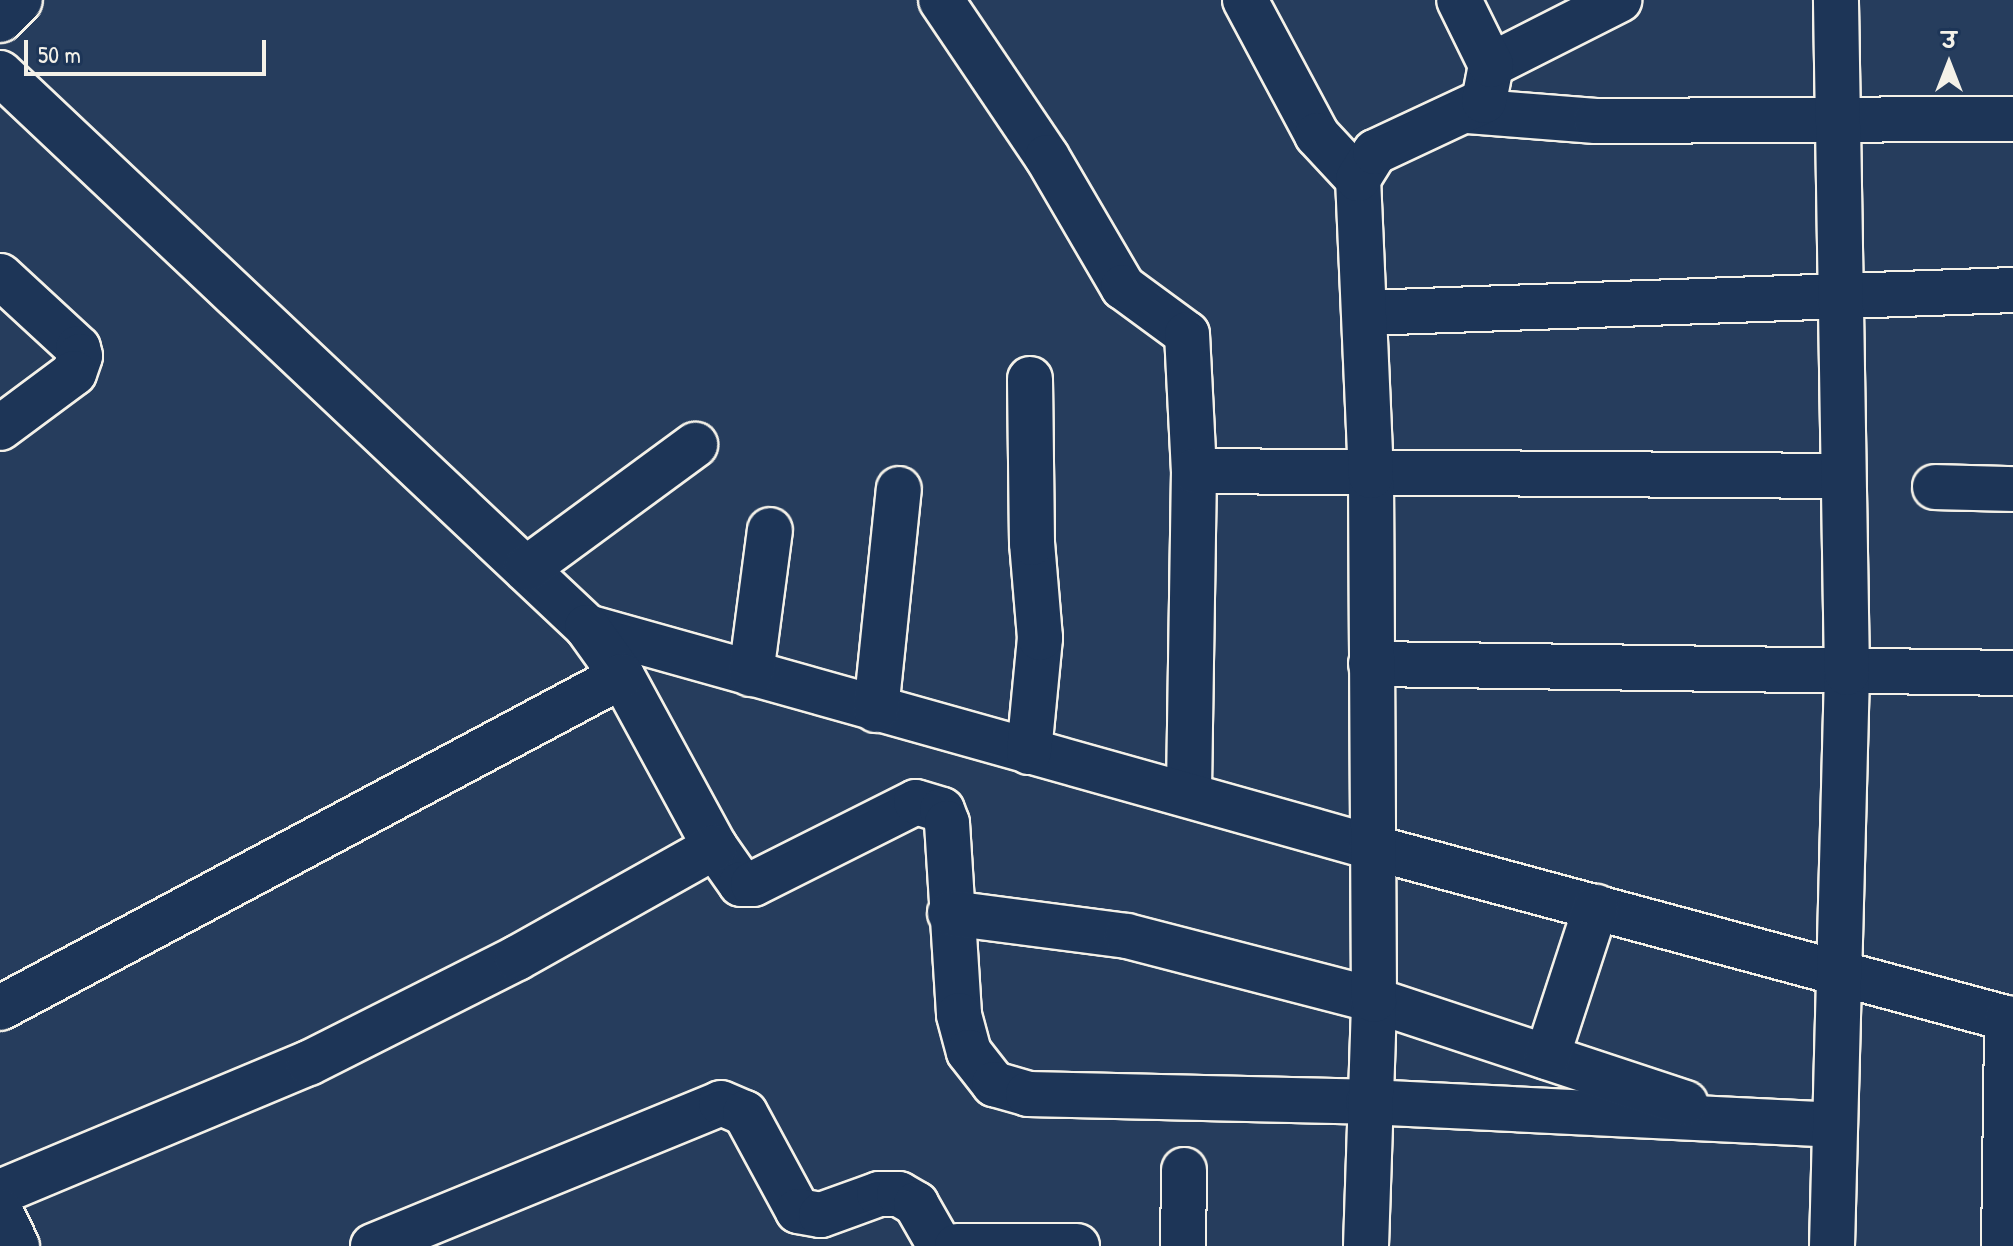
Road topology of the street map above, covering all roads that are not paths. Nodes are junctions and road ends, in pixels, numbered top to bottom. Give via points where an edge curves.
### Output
1 (20, 0) edge
2 (941, 0) edge
3 (1245, 0) edge
4 (1459, 0) edge
5 (1619, 0) edge
6 (1836, 0) edge
7 (0, 20) edge
8 (1491, 65) junction
9 (0, 73) edge
10 (1468, 111) junction
11 (1837, 119) junction
12 (2013, 119) edge
13 (1358, 179) junction
14 (0, 276) edge
15 (2013, 290) edge
16 (1838, 294) junction
17 (1365, 313) junction
18 (1030, 379) dead end
19 (0, 428) edge
20 (695, 445) dead end
21 (1194, 471) junction
22 (1371, 476) junction
23 (1841, 476) junction
24 (1935, 487) dead end
25 (899, 489) dead end
26 (2013, 489) edge
27 (770, 530) dead end
28 (526, 569) junction
29 (587, 627) junction
30 (1371, 664) junction
31 (1847, 673) junction
32 (2013, 673) edge
33 (751, 674) junction
34 (622, 676) junction
35 (876, 710) junction
36 (1029, 752) junction
37 (1189, 795) junction
38 (715, 847) junction
39 (1371, 847) junction
40 (1596, 907) junction
41 (950, 913) junction
42 (1838, 971) junction
43 (1374, 1000) junction
44 (0, 1008) edge
45 (2010, 1019) edge
46 (1547, 1057) junction
47 (1368, 1102) junction
48 (1736, 1120) junction
49 (1833, 1125) junction
50 (1184, 1170) dead end
51 (0, 1192) edge
52 (0, 1211) edge
53 (17, 1246) edge
54 (373, 1246) edge
55 (940, 1246) edge
56 (957, 1246) edge
57 (1077, 1246) edge
58 (1183, 1246) edge
59 (1366, 1246) edge
60 (1832, 1246) edge
61 (2004, 1246) edge

1 - 7 street
2 - 21 street via 1047,157 1123,287 1187,334
3 - 13 street via 1317,135
4 - 8 street
5 - 8 street
6 - 11 street
8 - 10 street via 1484,101
9 - 28 street
10 - 11 street via 1596,121
10 - 13 street via 1375,152
11 - 12 street
11 - 16 street
13 - 17 street
14 - 19 street via 78,348 80,356 74,373
15 - 16 street
16 - 17 street
16 - 23 street
17 - 22 street
18 - 36 street via 1031,529 1040,638
20 - 28 street
21 - 22 street
21 - 37 street
22 - 23 street
22 - 30 street
23 - 31 street
24 - 26 street
25 - 35 street
27 - 33 street
28 - 29 street
29 - 33 street
29 - 34 street
30 - 31 street
30 - 39 street
31 - 32 street
31 - 42 street
33 - 35 street
34 - 38 street
34 - 44 street
35 - 36 street
36 - 37 street
37 - 39 street
38 - 41 street via 733,880 753,884 916,802 931,803 942,810 947,823
38 - 51 street via 517,958 309,1063
39 - 40 street
39 - 43 street
40 - 42 street
40 - 46 street
41 - 43 street via 1127,936
41 - 47 street via 959,1015 969,1052 994,1084 1028,1094
42 - 45 street
42 - 49 street
43 - 46 street
43 - 47 street
45 - 61 street
46 - 48 street
47 - 48 street
47 - 59 street
48 - 49 street
49 - 60 street
50 - 58 street
52 - 53 street
54 - 55 street via 721,1103 745,1113 798,1211 821,1215 879,1194 899,1194 916,1204
56 - 57 street

